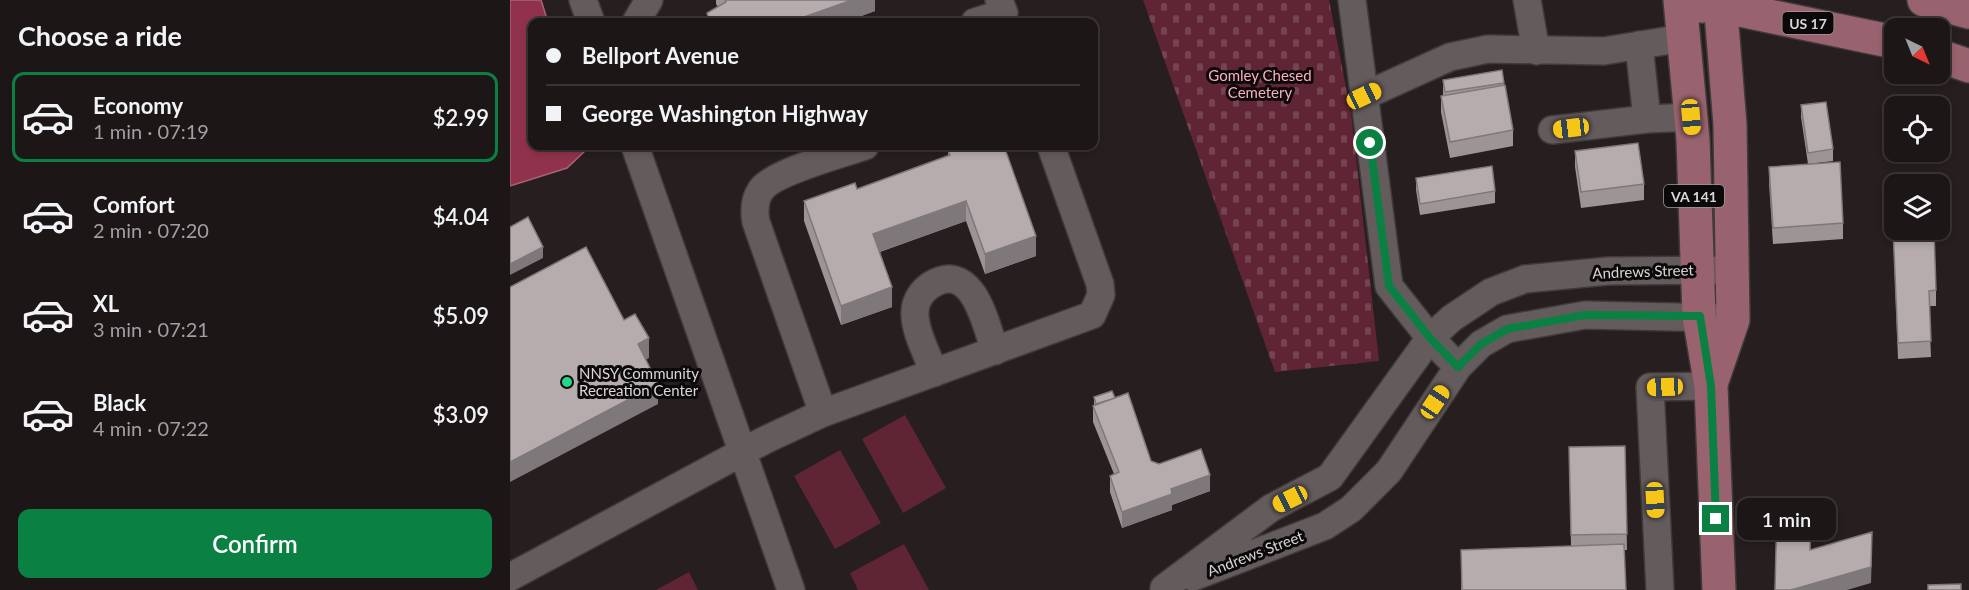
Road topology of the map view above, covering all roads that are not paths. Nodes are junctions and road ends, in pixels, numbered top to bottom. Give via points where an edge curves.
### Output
1 (584, 0) edge
2 (650, 0) edge
3 (999, 0) edge
4 (1352, 0) edge
5 (1527, 0) edge
6 (1924, 0) edge
7 (1720, 3) edge
8 (1969, 12) edge
9 (1681, 15) edge
10 (590, 18) edge
11 (639, 18) edge
12 (988, 18) edge
13 (1884, 40) edge
14 (1639, 45) junction
15 (1536, 51) junction
16 (1950, 59) edge
17 (1969, 66) edge
18 (1364, 96) junction
19 (1691, 117) junction
20 (1647, 119) junction
21 (1552, 130) dead end
22 (636, 150) edge
23 (853, 150) edge
24 (1052, 150) edge
25 (1696, 269) junction
26 (1732, 270) junction
27 (1700, 316) junction
28 (1733, 320) junction
29 (1430, 338) junction
30 (995, 351) junction
31 (1458, 367) junction
32 (934, 373) junction
33 (1711, 386) junction
34 (823, 412) junction
35 (743, 453) junction
36 (510, 576) edge
37 (1163, 589) edge
38 (791, 590) edge
39 (1660, 590) edge
40 (1719, 590) edge

1 - 10 street
2 - 11 street
3 - 12 street via 1004,13
4 - 18 street
5 - 15 street
6 - 8 main road
7 - 9 main road, US 17
7 - 13 main road, US 17
7 - 26 main road, VA 141 via 1730,124
9 - 14 street
9 - 19 main road, VA 141
14 - 15 street via 1604,51
14 - 20 street
15 - 18 street via 1488,49 1450,57
16 - 17 main road
18 - 29 street via 1389,286
19 - 20 street
19 - 25 main road, VA 141
20 - 21 street
22 - 35 street
23 - 34 street via 778,176 761,189 756,199 756,222
24 - 30 street via 1101,295 1092,315 1082,321
25 - 26 street, Andrews Street
25 - 27 main road, VA 141
25 - 29 street, Andrews Street via 1608,271 1525,279 1491,292
26 - 28 main road, VA 141
27 - 28 street, Andrews Street
27 - 31 street, Andrews Street via 1585,315 1507,329 1481,344
27 - 33 main road, VA 141
28 - 33 main road, VA 141
29 - 31 street
29 - 37 street, Andrews Street via 1330,477 1271,508
30 - 32 street
30 - 32 street via 973,292 954,280 932,284 923,291 915,312
31 - 37 street, Andrews Street via 1389,471 1351,509 1316,530
32 - 34 street
33 - 39 street via 1650,387
33 - 40 main road, VA 141
34 - 35 street
35 - 36 street
35 - 38 street

